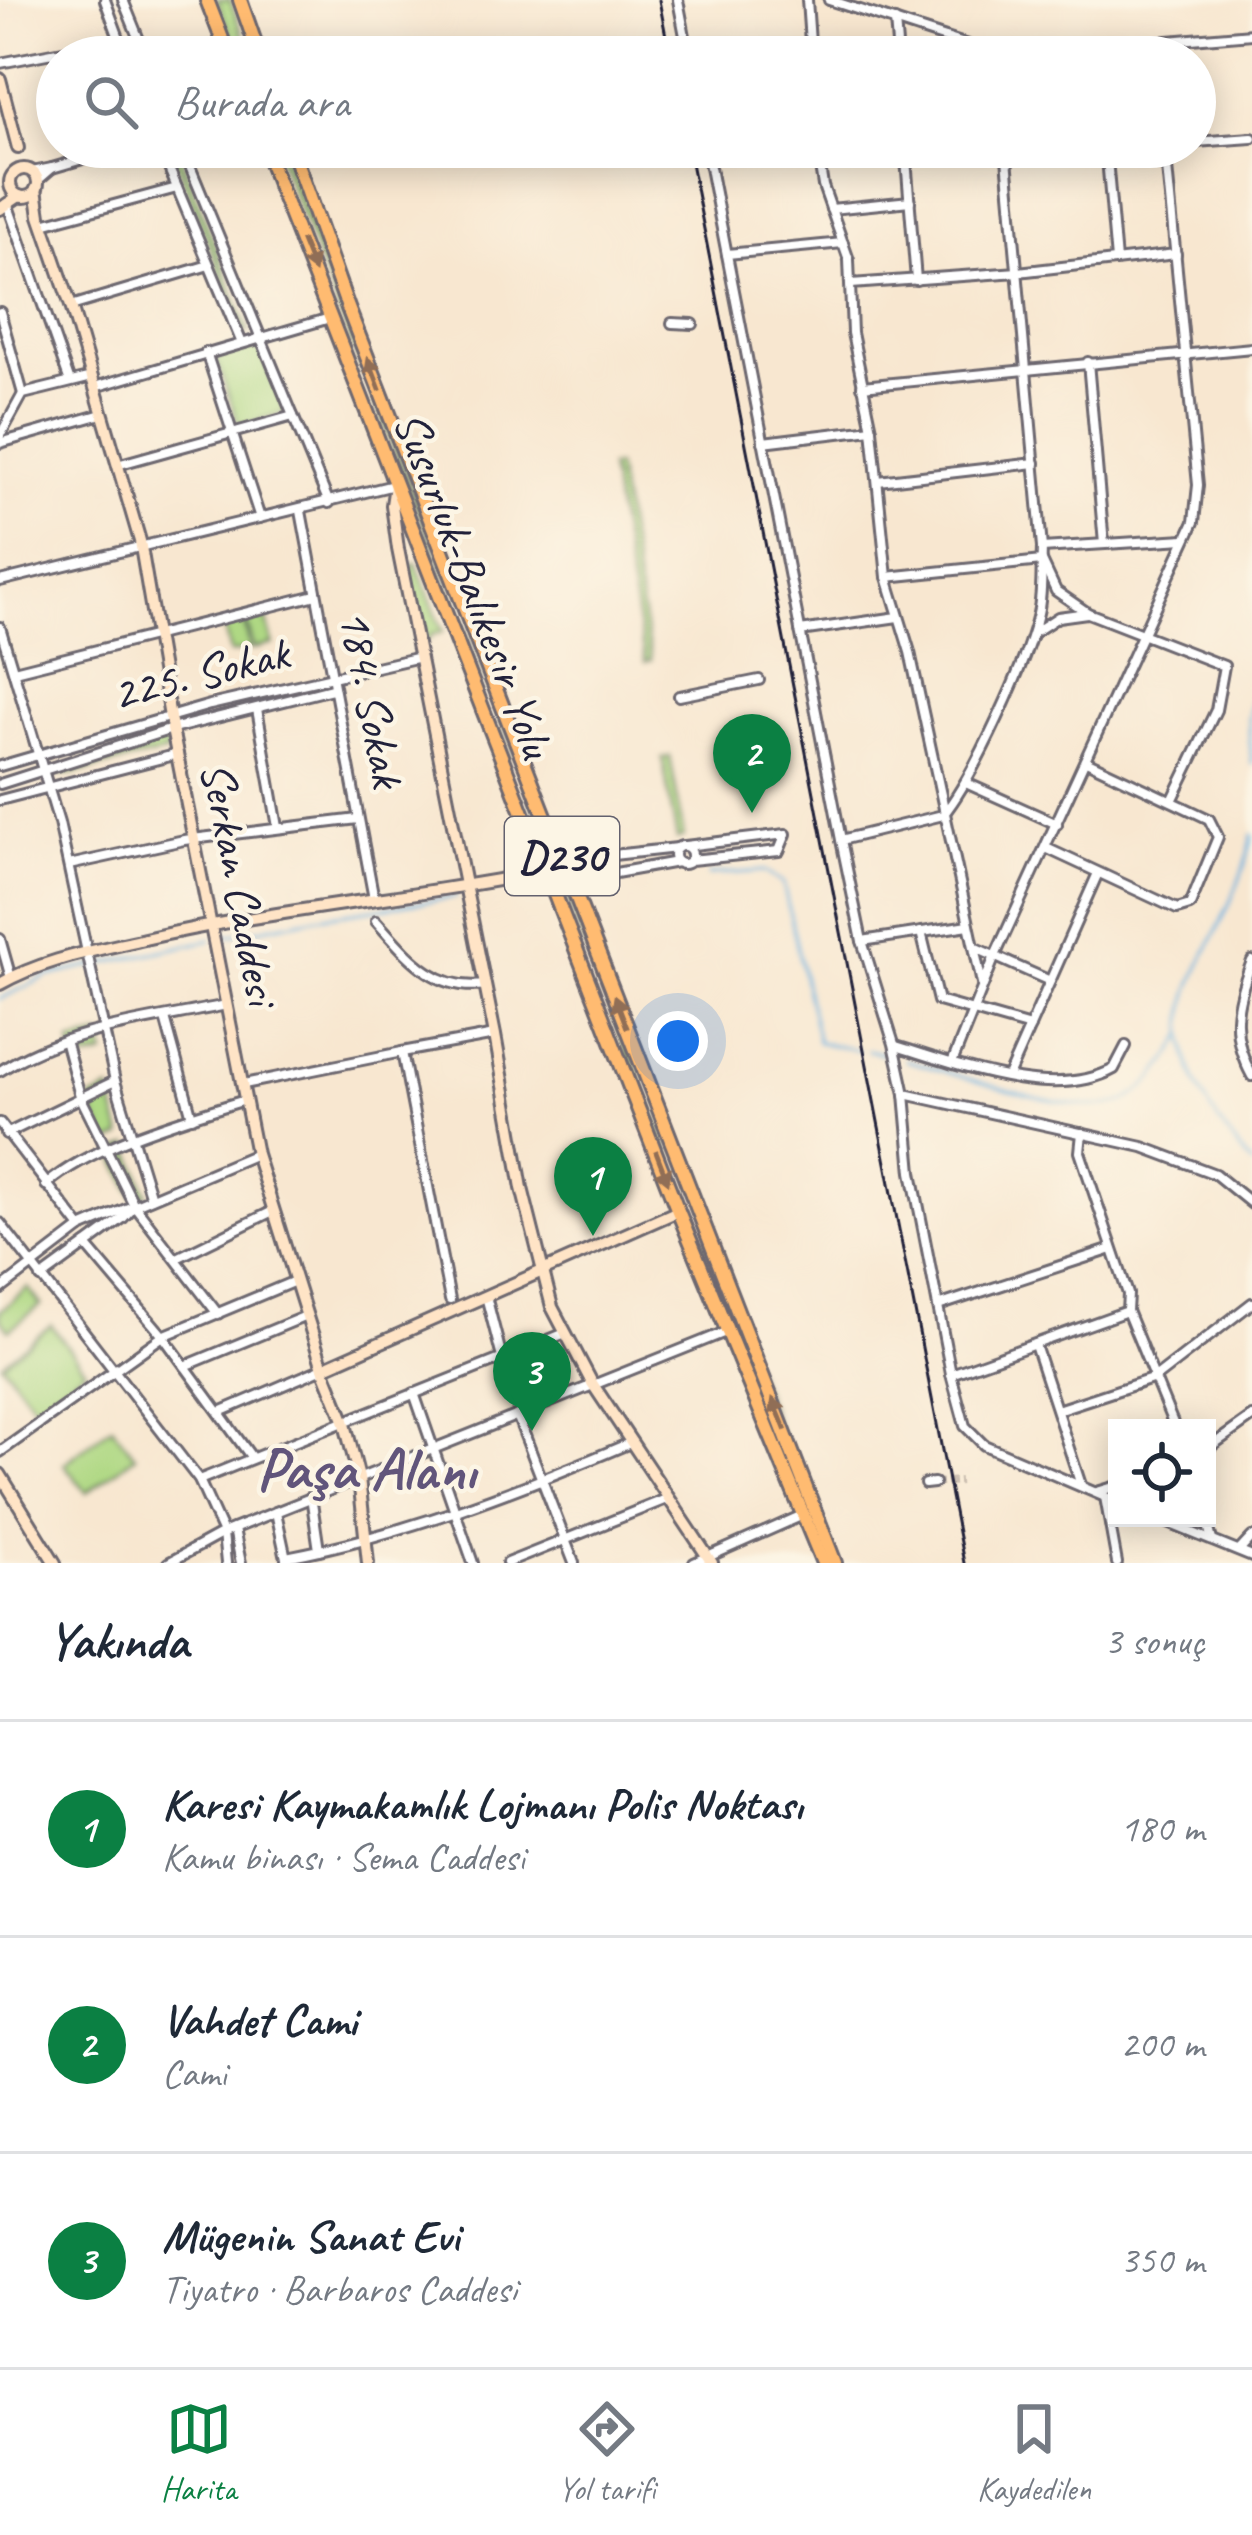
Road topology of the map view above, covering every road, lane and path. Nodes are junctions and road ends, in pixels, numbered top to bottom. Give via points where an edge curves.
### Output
1 (105, 0) edge
2 (123, 0) edge
3 (678, 0) edge
4 (807, 0) edge
5 (829, 0) edge
6 (207, 2) edge
7 (242, 4) edge
8 (895, 21) junction
9 (1252, 34) edge
10 (118, 36) edge
11 (138, 36) edge
12 (221, 36) edge
13 (253, 36) edge
14 (685, 36) edge
15 (810, 36) edge
16 (896, 36) edge
17 (939, 36) edge
18 (1216, 38) edge
19 (36, 58) edge
20 (0, 63) edge
21 (0, 79) edge
22 (1252, 138) edge
23 (1216, 141) edge
24 (52, 168) edge
25 (169, 168) edge
26 (190, 168) edge
27 (272, 168) edge
28 (298, 168) edge
29 (710, 168) edge
30 (821, 168) edge
31 (907, 168) edge
32 (1008, 168) edge
33 (1108, 168) edge
34 (1168, 168) edge
35 (27, 177) junction
36 (177, 188) junction
37 (21, 196) junction
38 (910, 201) junction
39 (2, 203) edge
40 (831, 209) junction
41 (42, 220) junction
42 (843, 243) junction
43 (727, 254) junction
44 (1176, 254) junction
45 (1116, 261) junction
46 (209, 265) junction
47 (1018, 272) junction
48 (916, 280) junction
49 (851, 284) junction
50 (71, 306) junction
51 (0, 312) edge
52 (332, 317) junction
53 (672, 323) dead end
54 (693, 324) dead end
55 (7, 337) junction
56 (258, 337) junction
57 (241, 341) junction
58 (0, 348) edge
59 (1252, 348) edge
60 (206, 352) junction
61 (1186, 354) junction
62 (1088, 362) junction
63 (1026, 368) junction
64 (70, 382) junction
65 (94, 382) junction
66 (862, 386) junction
67 (22, 394) junction
68 (103, 414) junction
69 (293, 416) junction
70 (872, 429) junction
71 (231, 434) junction
72 (0, 440) edge
73 (764, 442) junction
74 (1035, 464) junction
75 (117, 465) junction
76 (878, 481) junction
77 (395, 485) junction
78 (329, 503) junction
79 (301, 511) junction
80 (260, 518) junction
81 (1186, 539) junction
82 (140, 544) junction
83 (1104, 544) junction
84 (1042, 548) junction
85 (1042, 562) junction
86 (887, 577) junction
87 (0, 581) edge
88 (316, 595) junction
89 (1088, 613) junction
90 (898, 617) junction
91 (0, 627) edge
92 (800, 631) junction
93 (156, 632) junction
94 (1032, 634) junction
95 (1143, 634) junction
96 (420, 656) junction
97 (14, 671) junction
98 (330, 677) junction
99 (759, 680) dead end
100 (332, 689) junction
101 (679, 696) dead end
102 (257, 709) junction
103 (170, 715) junction
104 (172, 730) junction
105 (38, 753) junction
106 (178, 754) junction
107 (1087, 761) junction
108 (0, 766) edge
109 (43, 770) junction
110 (966, 783) junction
111 (0, 784) edge
112 (47, 785) junction
113 (0, 800) edge
114 (1172, 801) junction
115 (943, 814) junction
116 (358, 819) junction
117 (1057, 824) junction
118 (278, 827) junction
119 (196, 838) junction
120 (841, 840) junction
121 (681, 847) junction
122 (1046, 848) junction
123 (691, 860) junction
124 (677, 862) junction
125 (69, 866) junction
126 (566, 866) junction
127 (547, 872) junction
128 (1098, 873) junction
129 (571, 881) junction
130 (466, 887) junction
131 (374, 898) junction
132 (376, 921) dead end
133 (212, 923) junction
134 (969, 925) junction
135 (921, 932) junction
136 (0, 938) edge
137 (862, 941) junction
138 (975, 947) junction
139 (995, 956) junction
140 (1252, 961) edge
141 (92, 962) junction
142 (6, 981) edge
143 (1050, 981) junction
144 (485, 985) junction
145 (982, 986) junction
146 (226, 1005) junction
147 (973, 1010) junction
148 (165, 1018) junction
149 (1030, 1027) junction
150 (104, 1031) junction
151 (495, 1035) junction
152 (64, 1040) junction
153 (895, 1046) junction
154 (1126, 1046) dead end
155 (402, 1052) junction
156 (952, 1064) junction
157 (0, 1071) edge
158 (1009, 1075) junction
159 (1252, 1076) edge
160 (115, 1081) junction
161 (244, 1084) junction
162 (904, 1094) junction
163 (80, 1096) junction
164 (245, 1100) junction
165 (192, 1117) junction
166 (0, 1123) edge
167 (1082, 1133) junction
168 (4, 1138) edge
169 (130, 1140) junction
170 (109, 1150) junction
171 (256, 1154) junction
172 (46, 1185) junction
173 (151, 1198) junction
174 (1252, 1204) edge
175 (134, 1205) junction
176 (678, 1210) junction
177 (273, 1211) junction
178 (0, 1223) edge
179 (81, 1228) junction
180 (86, 1245) junction
181 (1112, 1249) junction
182 (177, 1258) junction
183 (32, 1266) junction
184 (543, 1272) junction
185 (41, 1278) junction
186 (295, 1281) junction
187 (0, 1290) edge
188 (486, 1296) junction
189 (450, 1300) dead end
190 (1252, 1303) edge
191 (938, 1306) junction
192 (1127, 1311) junction
193 (218, 1314) junction
194 (306, 1316) junction
195 (728, 1331) junction
196 (563, 1334) junction
197 (163, 1336) junction
198 (1035, 1345) junction
199 (502, 1358) junction
200 (185, 1366) junction
201 (323, 1368) junction
202 (112, 1370) junction
203 (951, 1374) junction
204 (1154, 1378) junction
205 (592, 1383) junction
206 (414, 1394) junction
207 (1057, 1410) junction
208 (220, 1412) junction
209 (517, 1415) junction
210 (1252, 1417) edge
211 (1171, 1419) edge
212 (344, 1420) junction
213 (630, 1443) junction
214 (1216, 1443) edge
215 (433, 1449) junction
216 (0, 1452) edge
217 (252, 1458) junction
218 (0, 1474) edge
219 (359, 1478) junction
220 (199, 1480) junction
221 (542, 1480) junction
222 (1081, 1487) junction
223 (1108, 1491) edge
224 (1100, 1495) junction
225 (311, 1496) junction
226 (668, 1498) junction
227 (1108, 1498) edge
228 (276, 1511) junction
229 (455, 1513) junction
230 (803, 1515) junction
231 (1178, 1527) edge
232 (1209, 1527) edge
233 (234, 1528) junction
234 (223, 1533) junction
235 (564, 1537) junction
236 (1252, 1537) edge
237 (365, 1541) junction
238 (1213, 1541) junction
239 (319, 1550) junction
240 (1239, 1551) junction
241 (185, 1553) junction
242 (1252, 1557) edge
243 (286, 1560) edge
244 (712, 1560) edge
245 (512, 1562) edge
246 (55, 1563) edge
247 (168, 1563) edge
248 (190, 1563) edge
249 (226, 1563) edge
250 (241, 1563) edge
251 (368, 1563) edge
252 (473, 1563) edge
253 (574, 1563) edge
254 (694, 1563) edge
255 (821, 1563) edge
256 (839, 1563) edge
257 (1117, 1563) edge

1 - 10 street
2 - 11 street
3 - 14 street
4 - 15 street
5 - 8 street
6 - 12 highway
7 - 13 highway
8 - 16 street
8 - 17 street
9 - 18 street
19 - 20 street
21 - 35 main road, Serkan Caddesi
22 - 23 street
24 - 35 street
25 - 36 street
26 - 56 street
27 -> 52 highway, Susurluk-Balıkesir Yolu / D230
126 -> 28 highway, Susurluk-Balıkesir Yolu / D230
29 - 43 street
30 - 40 street
31 - 38 street
32 - 47 street
33 - 45 street
34 - 44 street
35 - 37 main road
35 - 37 main road, Serkan Caddesi via 11,188
35 - 39 main road
35 - 41 main road, Serkan Caddesi
36 - 41 street
36 - 46 street
37 - 39 main road
37 - 41 main road, Serkan Caddesi
38 - 40 street
38 - 48 street
39 - 64 street
40 - 42 street
41 - 50 main road, Serkan Caddesi
42 - 43 street
42 - 49 street
43 - 73 street
44 - 45 street
44 - 61 street
45 - 47 street
46 - 50 street
46 - 57 street
47 - 48 street
47 - 63 street
48 - 49 street
49 - 66 street
50 - 65 main road, Serkan Caddesi
51 - 55 street
52 - 56 street
52 - 77 highway, Susurluk-Balıkesir Yolu / D230
53 - 54 street
55 - 58 street
55 - 67 street
56 - 57 street
56 - 69 street
57 - 60 street
59 - 61 street
60 - 65 street
60 - 71 street
61 - 62 street
61 - 81 street via 1198,485
62 - 63 street
62 - 83 street
63 - 66 street
63 - 74 street
64 - 65 street
64 - 67 street
65 - 68 main road, Serkan Caddesi
66 - 70 street
67 - 72 street
68 - 72 street
68 - 75 main road, Serkan Caddesi
69 - 71 street
69 - 78 street
70 - 73 street
70 - 76 street
71 - 75 street
71 - 80 street
73 - 92 street
74 - 76 street
74 - 84 street
75 - 82 main road, Serkan Caddesi
76 - 86 street
77 - 78 street
77 - 96 main road via 394,526
77 - 127 highway, Susurluk-Balıkesir Yolu / D230
78 - 79 street
79 - 80 street
79 - 88 street, 184. Sokak
80 - 82 street
81 - 83 street
81 - 95 street
82 - 87 street
82 - 93 main road, Serkan Caddesi
83 - 84 street
84 - 85 street
85 - 86 street
85 - 89 street via 1056,591
85 - 94 street
86 - 90 street
88 - 93 street
88 - 98 street, 184. Sokak
89 - 94 street via 1058,617
89 - 95 street
90 - 92 street
90 - 115 street
91 - 97 street
92 - 120 street
93 - 97 street
93 - 103 main road, Serkan Caddesi
94 - 110 street
95 - 107 street
95 - 114 street via 1224,666 1216,710
96 - 98 street, 225. Sokak
96 - 130 main road
97 - 105 street
98 - 100 street, 184. Sokak
98 - 103 street, 225. Sokak
99 - 101 street
100 - 102 street, 225. Sokak
100 - 116 street, 184. Sokak
102 - 104 street, 225. Sokak
102 - 118 street
103 - 104 main road, Serkan Caddesi
103 - 105 street, 225. Sokak
104 - 106 main road, Serkan Caddesi
104 - 109 street, 225. Sokak
105 - 108 street, 225. Sokak
105 - 109 street
106 - 112 street
106 - 119 main road, Serkan Caddesi
107 - 114 street
107 - 117 street
109 - 111 street, 225. Sokak
109 - 112 street
110 - 115 street
110 - 117 street
112 - 113 street
112 - 125 street
114 - 128 street via 1209,819 1218,837 1190,904 1177,909
115 - 120 street
115 - 134 street
116 - 118 street
116 - 131 street, 184. Sokak
117 - 122 street
118 - 119 street
119 - 125 street
119 - 133 main road, Serkan Caddesi
120 - 137 street
121 - 123 street
121 - 123 street via 786,834 779,851
121 - 124 street
121 - 126 street
122 - 128 street
122 - 139 street
123 - 124 street
124 - 129 street
125 - 141 street
126 - 127 street
126 - 129 highway, Susurluk-Balıkesir Yolu / D230
127 - 129 street
127 - 130 main road
127 -> 176 highway, Susurluk-Balıkesir Yolu / D230
128 - 143 street
256 -> 129 highway, Susurluk-Balıkesir Yolu / D230
130 - 131 main road
130 - 144 main road
131 - 133 main road
132 - 144 street via 428,975
133 - 141 main road
133 - 146 main road, Serkan Caddesi
134 - 135 street
134 - 138 street
135 - 137 street
135 - 147 street via 938,1000
136 - 142 street
137 - 153 street
138 - 139 street
138 - 145 street
139 - 143 street
139 - 145 street
140 - 159 street via 1236,1023
141 - 142 main road
141 - 150 street
143 - 149 street
144 - 151 main road
145 - 147 street
146 - 148 street
146 - 161 main road, Serkan Caddesi
147 - 149 street
147 - 156 street
148 - 150 street
148 - 165 street
149 - 158 street
150 - 152 street
150 - 160 street
151 - 155 street
151 - 184 main road
152 - 157 street
152 - 163 street
153 - 156 street
153 - 162 street
154 - 158 street via 1102,1076 1045,1084
155 - 161 street
155 - 189 street
156 - 158 street
160 - 163 street
160 - 169 street
161 - 164 main road, Serkan Caddesi
162 - 167 street
162 - 191 street
163 - 168 street
163 - 170 street
164 - 165 street
164 - 171 main road, Serkan Caddesi
165 - 169 street
166 - 168 street
167 - 174 street via 1215,1174
167 - 181 street via 1080,1152
168 - 172 street
169 - 170 street
169 - 173 street
170 - 172 street
170 - 175 street
171 - 173 street
171 - 177 main road, Serkan Caddesi
172 - 179 street
173 - 175 street
175 - 179 street
175 - 180 street
175 - 182 street
176 - 184 main road
176 - 195 highway, Susurluk-Balıkesir Yolu / D230
177 - 182 street
177 - 186 main road, Serkan Caddesi
178 - 183 street
179 - 183 street
180 - 185 street
180 - 197 street
181 - 191 street
181 - 192 street
182 - 193 street
183 - 185 street
183 - 187 street
184 - 188 main road
184 - 196 main road
185 - 202 street
186 - 193 street
186 - 194 main road, Serkan Caddesi
188 - 199 street
188 - 201 main road
190 - 204 street
191 - 203 street
192 - 198 street
192 - 204 street
193 - 197 street
194 - 200 street
194 - 201 main road, Serkan Caddesi
195 - 205 street
195 - 230 highway, Susurluk-Balıkesir Yolu / D230
196 - 199 street
196 - 205 main road
197 - 200 street
197 - 202 street
198 - 203 street
198 - 207 street
199 - 206 street
200 - 208 street
201 - 208 street
201 - 212 main road, Serkan Caddesi
202 - 216 street
202 - 220 street
203 - 222 street via 971,1435
204 - 207 street
204 - 211 street
205 - 209 street
205 - 213 main road
206 - 212 street
206 - 215 street
207 - 222 street
208 - 217 street
209 - 215 street
209 - 221 street
210 - 214 street
212 - 217 street
212 - 219 main road, Serkan Caddesi
213 - 221 street
213 - 226 main road
215 - 219 street
215 - 229 street
217 - 220 street
218 - 246 main road
219 - 225 street
219 - 237 main road, Serkan Caddesi
220 - 234 street
221 - 229 street
221 - 235 street
222 - 224 street
223 - 224 street
224 - 227 street
224 - 257 street
225 - 228 street
225 - 239 street
226 - 235 street
226 - 244 main road
228 - 233 street
228 - 243 street
229 - 237 street
229 - 252 street
230 - 244 street
230 - 255 highway, Susurluk-Balıkesir Yolu
231 - 238 street
232 - 238 street
233 - 234 street
233 - 250 street
234 - 241 street
234 - 249 street
235 - 245 street
235 - 253 street
236 - 240 street
237 - 239 street
237 - 251 main road, Serkan Caddesi
238 - 240 street
239 - 243 street
240 - 242 street
241 - 247 street
241 - 248 street
244 - 254 street

